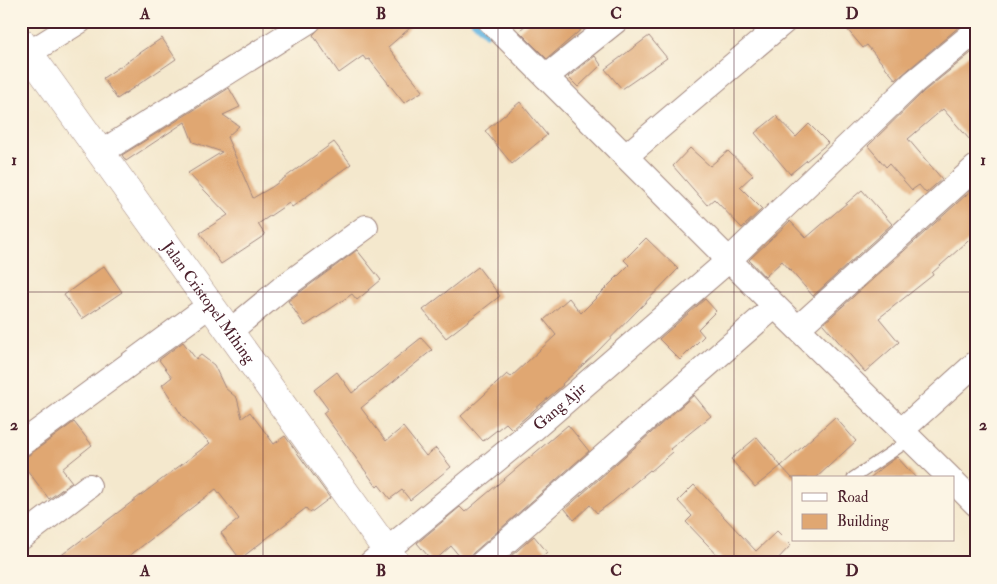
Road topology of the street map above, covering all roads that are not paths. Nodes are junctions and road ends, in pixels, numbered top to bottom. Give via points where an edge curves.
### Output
1 (80, 21) edge
2 (309, 21) edge
3 (490, 21) edge
4 (616, 21) edge
5 (785, 21) edge
6 (976, 31) edge
7 (24, 51) edge
8 (546, 77) junction
9 (100, 153) junction
10 (626, 156) junction
11 (976, 167) edge
12 (366, 227) dead end
13 (728, 260) junction
14 (210, 305) junction
15 (775, 306) junction
16 (798, 328) junction
17 (229, 332) junction
18 (976, 363) edge
19 (907, 434) junction
20 (21, 444) edge
21 (855, 476) edge
22 (948, 476) edge
23 (954, 482) edge
24 (89, 486) dead end
25 (976, 504) edge
26 (21, 538) edge
27 (385, 559) edge
28 (482, 563) edge

1 - 7 street
2 - 9 street
3 - 8 street
4 - 8 street
5 - 10 street
6 - 13 street, Gang Ajir via 914,82
7 - 9 street, Jalan Cristopel Mihing
8 - 10 street
9 - 14 street, Jalan Cristopel Mihing
10 - 13 street
11 - 16 street
12 - 17 street
13 - 15 street
13 - 27 street, Gang Ajir
14 - 17 street, Jalan Cristopel Mihing
14 - 20 street
15 - 16 street
15 - 28 street
16 - 19 street
17 - 27 street, Jalan Cristopel Mihing
18 - 19 street
19 - 21 lane
19 - 22 street
23 - 25 street
24 - 26 street

